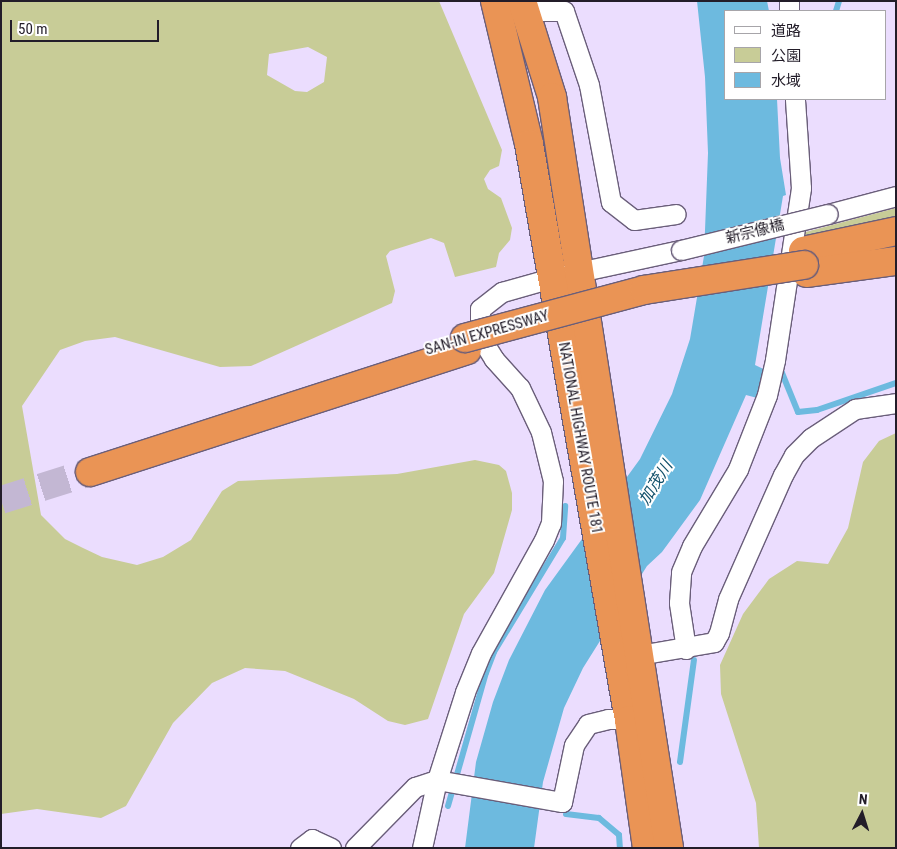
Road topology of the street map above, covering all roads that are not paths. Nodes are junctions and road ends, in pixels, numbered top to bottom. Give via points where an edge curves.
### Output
1 (495, 1) edge
2 (524, 6) edge
3 (795, 100) edge
4 (896, 196) edge
5 (676, 214) dead end
6 (896, 231) edge
7 (896, 250) edge
8 (896, 261) edge
9 (805, 263) junction
10 (579, 270) junction
11 (551, 278) junction
12 (466, 344) junction
13 (896, 402) edge
14 (596, 451) junction
15 (89, 465) tunnel mouth
16 (686, 649) junction
17 (632, 651) junction
18 (639, 719) junction
19 (444, 781) junction
20 (300, 848) edge
21 (331, 848) edge
22 (355, 848) edge
23 (422, 848) edge
24 (647, 848) edge
25 (669, 848) edge

1 - 11 highway, NATIONAL HIGHWAY ROUTE 181 via 529,144
2 - 5 street via 564,11 593,102 611,202 634,220
2 - 10 highway, NATIONAL HIGHWAY ROUTE 181 via 552,97
3 - 16 street via 801,188 775,360 767,395 738,469 692,546 681,572 679,603
4 - 10 street, 新宗像橋, bridge via 681,250
6 - 9 highway
7 - 9 highway, SAN-IN EXPRESSWAY
8 - 9 highway, SAN-IN EXPRESSWAY
9 - 12 highway, SAN-IN EXPRESSWAY
9 - 12 highway, SAN-IN EXPRESSWAY, bridge via 644,290
10 - 11 street, 新宗像橋
10 - 14 highway, NATIONAL HIGHWAY ROUTE 181
11 - 14 highway, NATIONAL HIGHWAY ROUTE 181
11 - 19 street, 新宗像橋 via 502,292 480,308 480,337 494,359 520,388 541,432 553,481 551,522 481,653 465,692
12 - 15 highway, SAN-IN EXPRESSWAY
13 - 16 street via 855,409 811,438 794,455 728,599 720,633 714,642
14 - 17 highway, NATIONAL HIGHWAY ROUTE 181
16 - 17 street
17 - 18 highway, NATIONAL HIGHWAY ROUTE 181
18 - 19 street via 588,724 574,745 562,802
18 - 24 highway, NATIONAL HIGHWAY ROUTE 181
18 - 25 highway, NATIONAL HIGHWAY ROUTE 181
19 - 22 street via 415,787
19 - 23 street
20 - 21 street via 312,839

